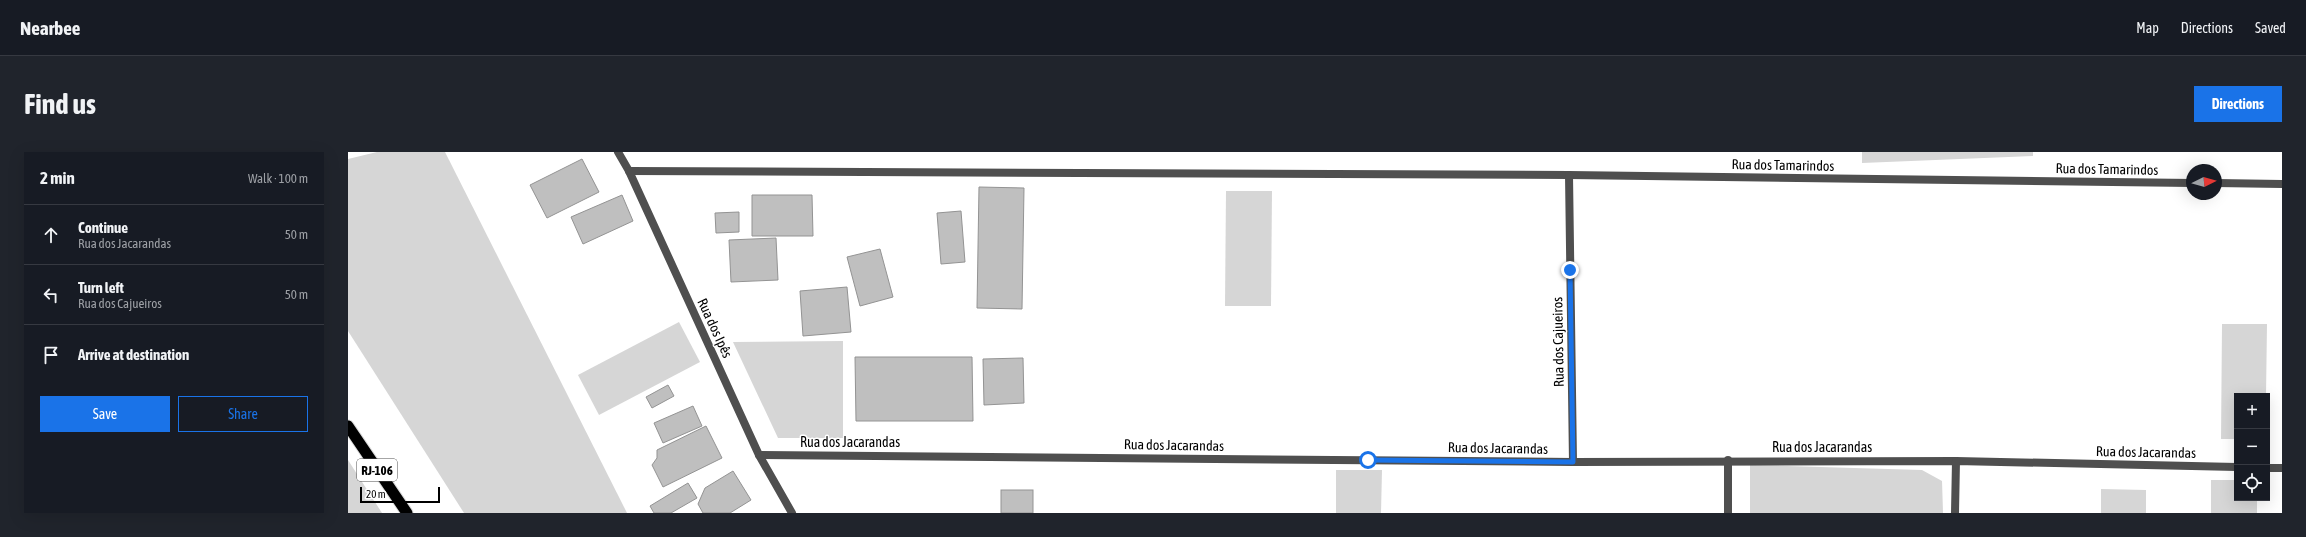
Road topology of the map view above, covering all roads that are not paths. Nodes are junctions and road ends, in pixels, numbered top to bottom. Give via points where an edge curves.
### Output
1 (618, 152) edge
2 (629, 171) junction
3 (1569, 175) junction
4 (2186, 183) edge
5 (2222, 183) edge
6 (2282, 184) edge
7 (348, 426) edge
8 (759, 455) junction
9 (1728, 460) junction
10 (1956, 461) junction
11 (1573, 462) junction
12 (2234, 467) edge
13 (2270, 468) edge
14 (2282, 468) edge
15 (407, 513) edge
16 (792, 513) edge
17 (1728, 513) edge
18 (1956, 513) edge

1 - 2 street, Rua dos Ipês
2 - 3 street, Rua dos Tamarindos
2 - 8 street, Rua dos Ipês
3 - 4 street, Rua dos Tamarindos
3 - 11 street, Rua dos Cajueiros
5 - 6 street
7 - 15 highway, RJ-106
8 - 11 street, Rua dos Jacarandas
8 - 16 street, Rua dos Ipês
9 - 10 street, Rua dos Jacarandas
9 - 11 street, Rua dos Jacarandas
9 - 17 street
10 - 12 street, Rua dos Jacarandas
10 - 18 street
13 - 14 street

